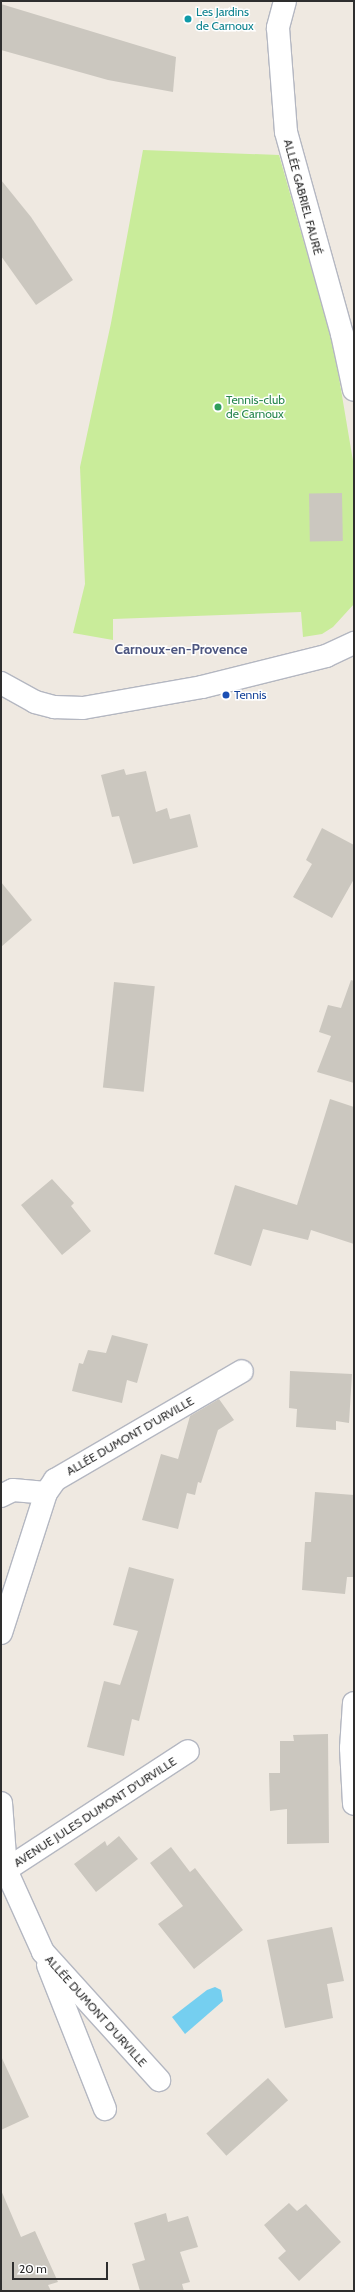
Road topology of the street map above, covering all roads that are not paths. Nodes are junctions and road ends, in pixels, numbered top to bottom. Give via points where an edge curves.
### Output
1 (285, 1) edge
2 (354, 390) edge
3 (354, 643) edge
4 (1, 683) edge
5 (242, 1371) dead end
6 (46, 1493) junction
7 (1, 1496) edge
8 (1, 1633) edge
9 (354, 1703) edge
10 (188, 1751) dead end
11 (1, 1803) edge
12 (354, 1804) edge
13 (3, 1871) edge
14 (43, 1952) junction
15 (159, 2080) dead end
16 (105, 2109) dead end

1 - 2 street, ALLÉE GABRIEL FAURÉ via 278,28 286,132 342,334
3 - 4 street via 326,656 202,687 83,708 54,707 35,702
5 - 6 street, ALLÉE DUMONT D'URVILLE via 66,1472 55,1480
6 - 7 street via 13,1490
6 - 8 street, ALLÉE DUMONT D'URVILLE
9 - 12 street via 351,1748
10 - 13 street, AVENUE JULES DUMONT D'URVILLE
11 - 13 street, ALLÉE DUMONT D'URVILLE
13 - 14 street, ALLÉE DUMONT D'URVILLE
14 - 15 street, ALLÉE DUMONT D'URVILLE
14 - 16 street

